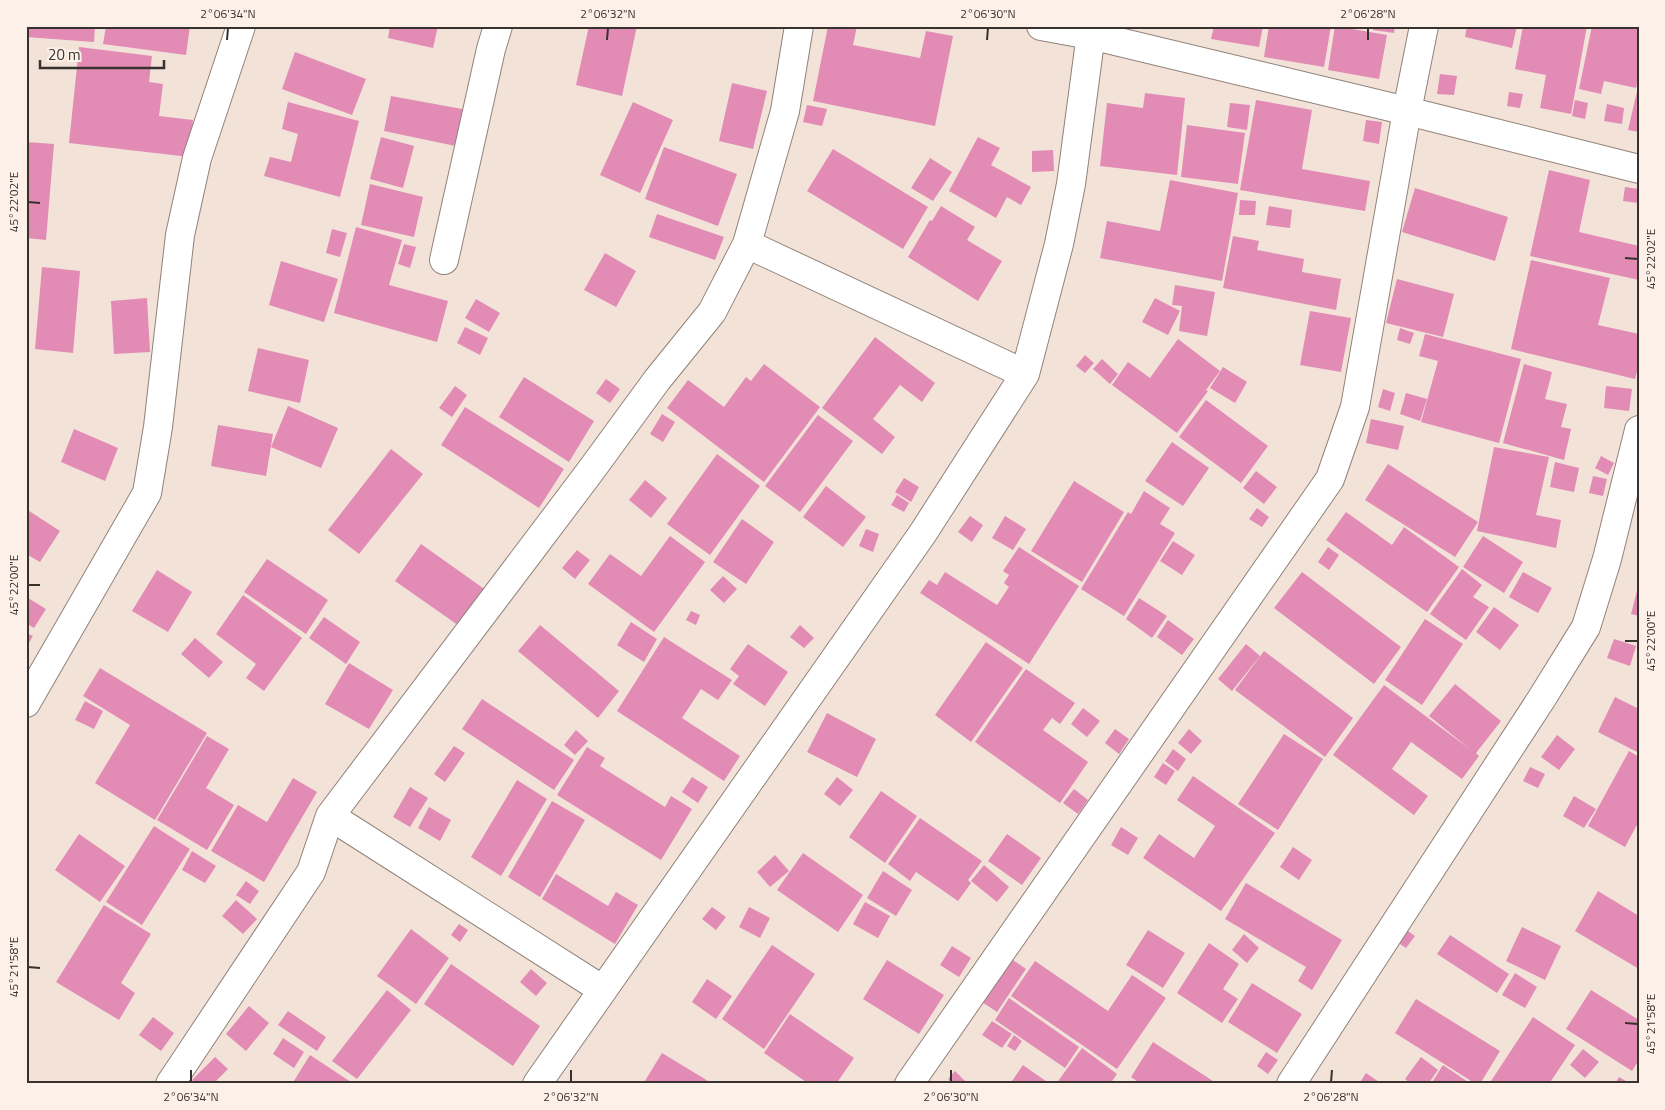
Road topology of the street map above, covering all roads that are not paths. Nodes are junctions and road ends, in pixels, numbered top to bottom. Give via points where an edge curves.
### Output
1 (241, 26) edge
2 (498, 26) edge
3 (799, 26) edge
4 (1041, 26) edge
5 (1424, 26) edge
6 (1091, 31) edge
7 (1407, 111) junction
8 (1639, 169) edge
9 (747, 244) junction
10 (444, 260) dead end
11 (1025, 374) junction
12 (1639, 430) edge
13 (26, 703) edge
14 (330, 816) junction
15 (603, 990) junction
16 (170, 1084) edge
17 (536, 1084) edge
18 (909, 1084) edge
19 (1291, 1084) edge

1 - 13 street via 197,158 180,236 158,428 147,493
2 - 10 street
3 - 9 street via 785,111
4 - 6 street
5 - 7 street
6 - 7 street
6 - 11 street via 1069,193
7 - 8 street
7 - 18 street via 1355,407 1330,479
9 - 11 street
9 - 14 street via 712,312 657,380
11 - 15 street via 922,533
12 - 19 street via 1607,559 1586,627
14 - 15 street
14 - 16 street via 311,872
15 - 17 street

